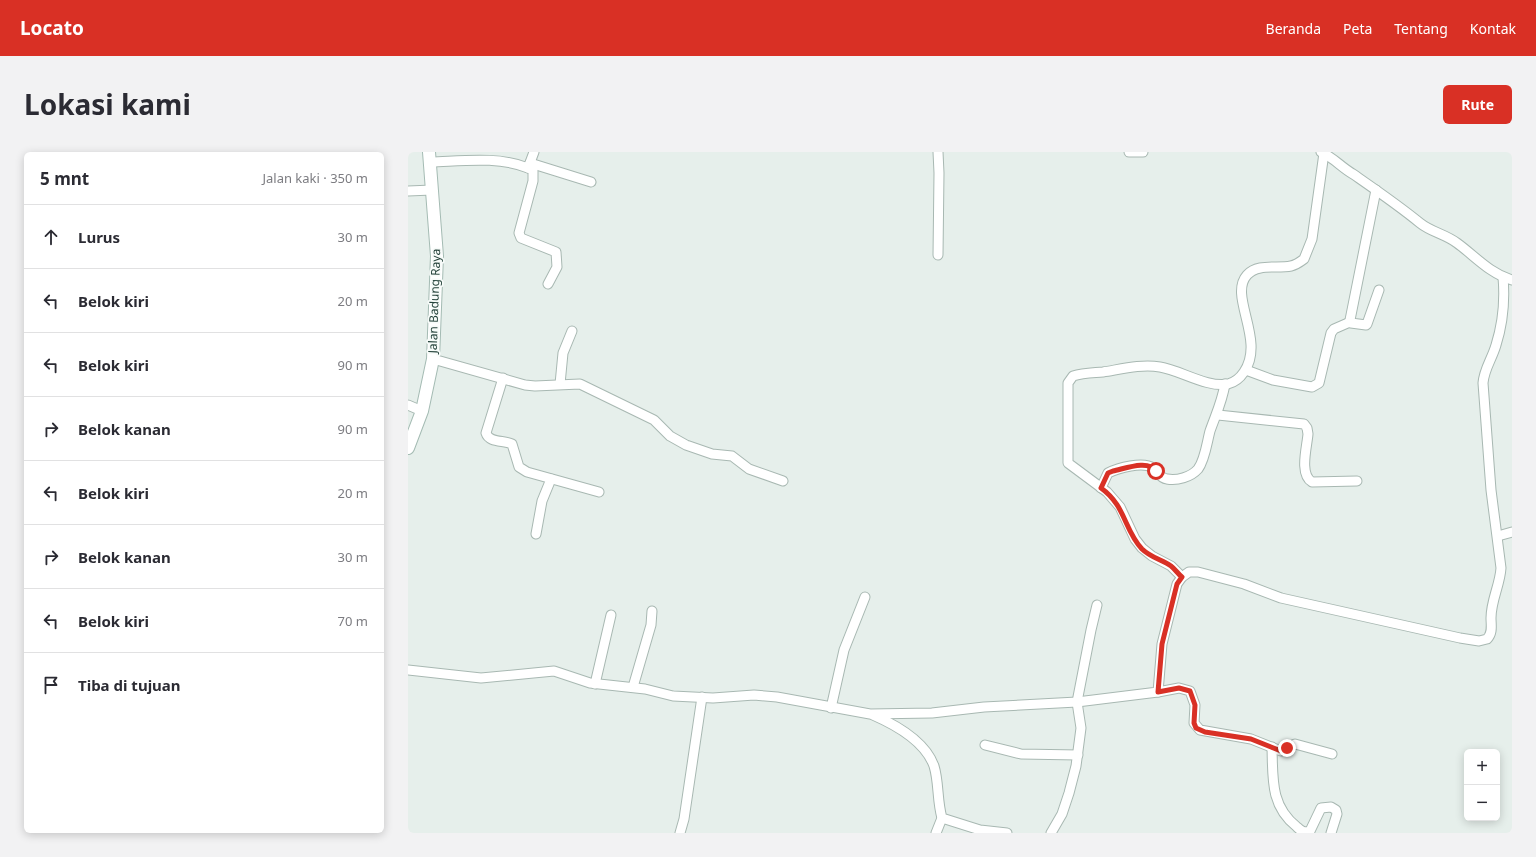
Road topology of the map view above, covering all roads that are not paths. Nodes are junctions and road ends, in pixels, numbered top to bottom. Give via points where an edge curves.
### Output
1 (534, 152) edge
2 (938, 152) edge
3 (1129, 152) edge
4 (1143, 152) edge
5 (1322, 153) edge
6 (1336, 155) edge
7 (430, 157) edge
8 (529, 165) junction
9 (592, 182) dead end
10 (432, 190) junction
11 (1376, 190) junction
12 (408, 191) edge
13 (938, 255) dead end
14 (1508, 278) edge
15 (548, 284) dead end
16 (1379, 290) dead end
17 (1350, 322) junction
18 (572, 331) dead end
19 (433, 358) junction
20 (1246, 370) junction
21 (503, 378) junction
22 (560, 384) junction
23 (1225, 384) junction
24 (408, 405) edge
25 (422, 410) junction
26 (1218, 415) junction
27 (408, 448) edge
28 (551, 479) junction
29 (1357, 481) dead end
30 (783, 482) dead end
31 (1101, 488) junction
32 (599, 492) dead end
33 (1512, 532) edge
34 (536, 534) dead end
35 (1498, 536) junction
36 (1182, 577) junction
37 (865, 597) dead end
38 (1097, 605) dead end
39 (652, 611) dead end
40 (611, 615) dead end
41 (408, 670) edge
42 (595, 684) junction
43 (633, 688) junction
44 (1158, 692) junction
45 (702, 697) junction
46 (1077, 702) junction
47 (831, 708) junction
48 (870, 714) junction
49 (985, 745) dead end
50 (1272, 747) junction
51 (1332, 754) dead end
52 (1078, 755) junction
53 (942, 818) junction
54 (680, 833) edge
55 (936, 833) edge
56 (1007, 833) edge
57 (1051, 833) edge
58 (1332, 833) edge

1 - 8 street
2 - 13 street
3 - 4 street
5 - 6 street
5 - 20 street via 1312,239 1304,259 1291,266 1262,267 1248,274 1244,280 1242,298 1252,341
6 - 11 street via 1351,173
7 - 8 street
7 - 10 main road, Jalan Badung Raya
8 - 9 street
8 - 15 street via 533,170 533,181 519,233 521,238 556,252 557,267
10 - 12 street
10 - 19 main road, Jalan Badung Raya via 437,256
11 - 14 street via 1420,223 1449,237 1487,268
11 - 17 street
14 - 35 street via 1496,344 1484,372 1483,383 1491,490
16 - 17 street via 1367,324
17 - 20 street via 1331,333 1319,383 1316,386 1273,380
18 - 22 street via 563,353
19 - 21 street via 453,366
19 - 25 main road, Jalan Badung Raya
20 - 23 street via 1236,382
21 - 22 street via 514,383 535,386
21 - 28 street via 486,433 487,437 512,444 519,467
22 - 30 street via 580,384 595,390 654,420 670,436 686,445 712,454 732,456 749,469
23 - 26 street
23 - 31 street via 1195,379 1161,367 1139,367 1073,376 1068,383 1067,394 1068,463
24 - 25 street
25 - 27 main road, Jalan Badung Raya
26 - 29 street via 1304,424 1308,434 1305,472 1308,479 1312,482
26 - 31 street via 1198,469 1189,476 1167,479 1162,478 1151,467 1138,466 1108,473
28 - 32 street
28 - 34 street via 542,501
31 - 36 street via 1120,507 1142,548 1171,566
33 - 35 street
35 - 36 street via 1501,568 1492,609 1491,633 1487,639 1479,641 1414,629 1281,598 1244,584 1198,572 1189,572
36 - 44 street via 1177,584 1162,644
37 - 47 street via 844,650
38 - 46 street
39 - 43 street via 651,625
40 - 42 street
41 - 42 street via 480,678 554,671
42 - 43 street
43 - 45 street via 673,696
44 - 46 street
44 - 50 street via 1179,688 1190,691 1195,705 1194,723 1200,730 1251,739
45 - 47 street via 754,695
45 - 54 street
46 - 48 street via 984,707 932,713
46 - 52 street via 1081,728
47 - 48 street
48 - 53 street via 903,731 928,754 934,766
49 - 52 street via 1021,754
50 - 51 street via 1281,751 1292,744 1303,745
50 - 58 street via 1273,785 1277,801 1287,820 1302,832 1307,832 1310,831 1321,808 1331,807 1337,814
52 - 57 street via 1070,793
53 - 55 street
53 - 56 street via 980,830

